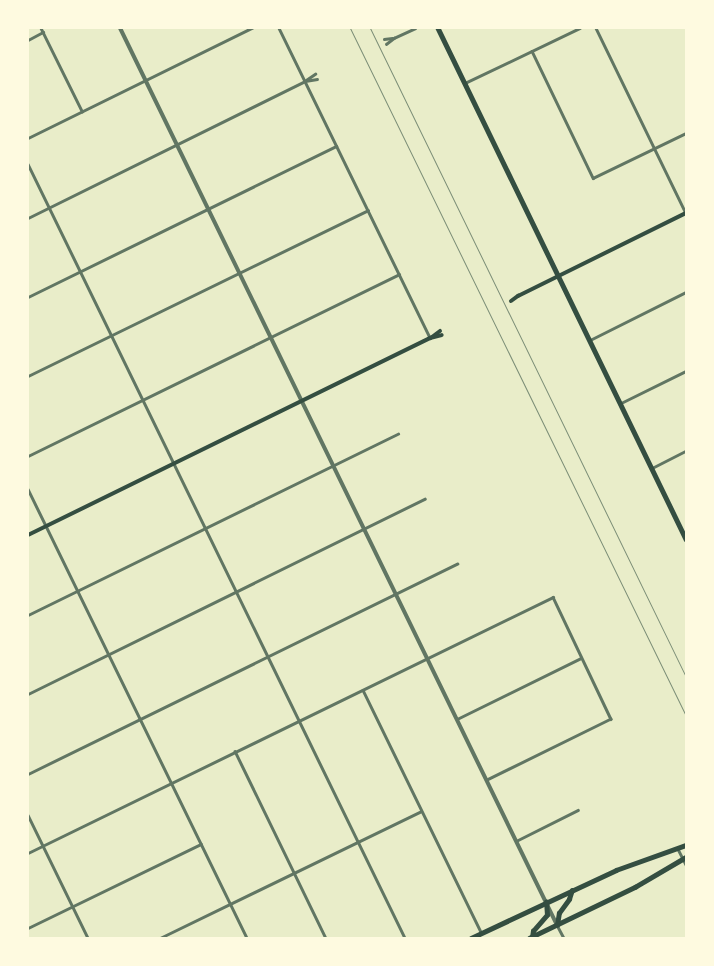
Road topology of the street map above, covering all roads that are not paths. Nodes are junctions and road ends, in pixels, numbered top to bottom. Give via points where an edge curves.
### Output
1 (41, 28) edge
2 (120, 28) edge
3 (252, 28) edge
4 (279, 28) edge
5 (415, 28) edge
6 (438, 28) edge
7 (580, 28) edge
8 (596, 28) edge
9 (43, 32) junction
10 (394, 38) junction
11 (384, 39) dead end
12 (28, 40) edge
13 (386, 44) dead end
14 (532, 51) junction
15 (315, 74) dead end
16 (317, 79) dead end
17 (145, 80) junction
18 (305, 81) junction
19 (465, 83) junction
20 (82, 111) junction
21 (686, 133) edge
22 (28, 138) edge
23 (177, 145) junction
24 (336, 145) junction
25 (655, 148) junction
26 (28, 164) edge
27 (49, 207) junction
28 (208, 208) junction
29 (368, 210) junction
30 (686, 213) edge
31 (28, 218) edge
32 (80, 272) junction
33 (239, 273) junction
34 (399, 274) junction
35 (559, 276) junction
36 (686, 292) edge
37 (28, 297) edge
38 (510, 299) dead end
39 (441, 333) dead end
40 (111, 336) junction
41 (270, 337) junction
42 (430, 338) junction
43 (590, 340) junction
44 (686, 371) edge
45 (28, 376) edge
46 (142, 400) junction
47 (302, 401) junction
48 (620, 403) junction
49 (398, 434) dead end
50 (686, 451) edge
51 (28, 456) edge
52 (174, 464) junction
53 (333, 465) junction
54 (652, 468) junction
55 (28, 490) edge
56 (425, 499) dead end
57 (46, 526) junction
58 (205, 528) junction
59 (364, 529) junction
60 (28, 535) edge
61 (686, 539) edge
62 (456, 564) dead end
63 (77, 590) junction
64 (236, 592) junction
65 (396, 594) junction
66 (28, 615) edge
67 (108, 654) junction
68 (268, 656) junction
69 (427, 658) junction
70 (581, 658) junction
71 (363, 689) junction
72 (28, 694) edge
73 (140, 719) junction
74 (457, 719) junction
75 (299, 720) junction
76 (235, 751) junction
77 (28, 774) edge
78 (487, 780) junction
79 (171, 783) junction
80 (578, 810) dead end
81 (421, 811) junction
82 (28, 815) edge
83 (516, 841) junction
84 (358, 842) junction
85 (200, 844) junction
86 (42, 845) junction
87 (686, 845) edge
88 (678, 848) junction
89 (28, 853) edge
90 (685, 858) edge
91 (686, 865) edge
92 (294, 873) junction
93 (572, 890) junction
94 (546, 902) junction
95 (230, 904) junction
96 (72, 906) junction
97 (558, 925) junction
98 (28, 928) edge
99 (482, 934) junction
100 (88, 938) edge
101 (160, 938) edge
102 (247, 938) edge
103 (326, 938) edge
104 (405, 938) edge
105 (471, 938) edge
106 (531, 938) edge
107 (564, 938) edge

1 - 9 street
2 - 17 street
3 - 17 street
4 - 18 street
5 - 10 street
6 - 19 main road
7 - 14 street
8 - 25 street
9 - 12 street
9 - 20 street
10 - 11 street
10 - 13 street
14 - 19 street
14 - 25 street via 593,178
15 - 18 street
16 - 18 street
17 - 20 street
17 - 23 street
18 - 23 street
18 - 24 street
19 - 35 main road
20 - 22 street
21 - 25 street
23 - 27 street
23 - 28 street
24 - 28 street
24 - 29 street
25 - 30 street
26 - 27 street
27 - 31 street
27 - 32 street
28 - 32 street
28 - 33 street
29 - 33 street
29 - 34 street
30 - 35 main road
32 - 37 street
32 - 40 street
33 - 40 street
33 - 41 street
34 - 41 street
34 - 42 street
35 - 38 main road
35 - 43 main road
36 - 43 street
39 - 42 main road
40 - 45 street
40 - 46 street
41 - 46 street
41 - 47 street
42 - 47 main road
43 - 48 main road
44 - 48 street
46 - 51 street
46 - 52 street
47 - 52 main road
47 - 53 street
48 - 54 main road
49 - 53 street
50 - 54 street
52 - 57 main road
52 - 58 street
53 - 58 street
53 - 59 street
54 - 61 main road
55 - 57 street
56 - 59 street
57 - 60 main road
57 - 63 street
58 - 63 street
58 - 64 street
59 - 64 street
59 - 65 street
62 - 65 street
63 - 66 street
63 - 67 street
64 - 67 street
64 - 68 street
65 - 68 street
65 - 69 street
67 - 72 street
67 - 73 street
68 - 73 street
68 - 75 street
69 - 70 street via 552,597
69 - 71 street
69 - 74 street
70 - 74 street
70 - 78 street via 611,719
71 - 75 street
71 - 81 street
73 - 77 street
73 - 79 street
74 - 78 street
75 - 76 street
75 - 84 street
76 - 79 street
76 - 92 street
78 - 83 street
79 - 85 street
79 - 86 street
80 - 83 street
81 - 84 street
81 - 99 street
82 - 86 street
83 - 94 street
84 - 92 street
84 - 104 street
85 - 95 street
85 - 96 street
86 - 89 street
86 - 96 street
87 - 88 main road
88 - 90 street
88 - 93 main road via 618,869
90 - 91 street
90 - 97 main road
92 - 95 street
92 - 103 street
93 - 94 main road
93 - 97 main road via 570,899 558,913
94 - 97 street
94 - 99 main road
94 - 106 main road via 547,915
95 - 101 street
95 - 102 street
96 - 98 street
96 - 100 street
97 - 106 main road
97 - 107 street
99 - 105 main road

